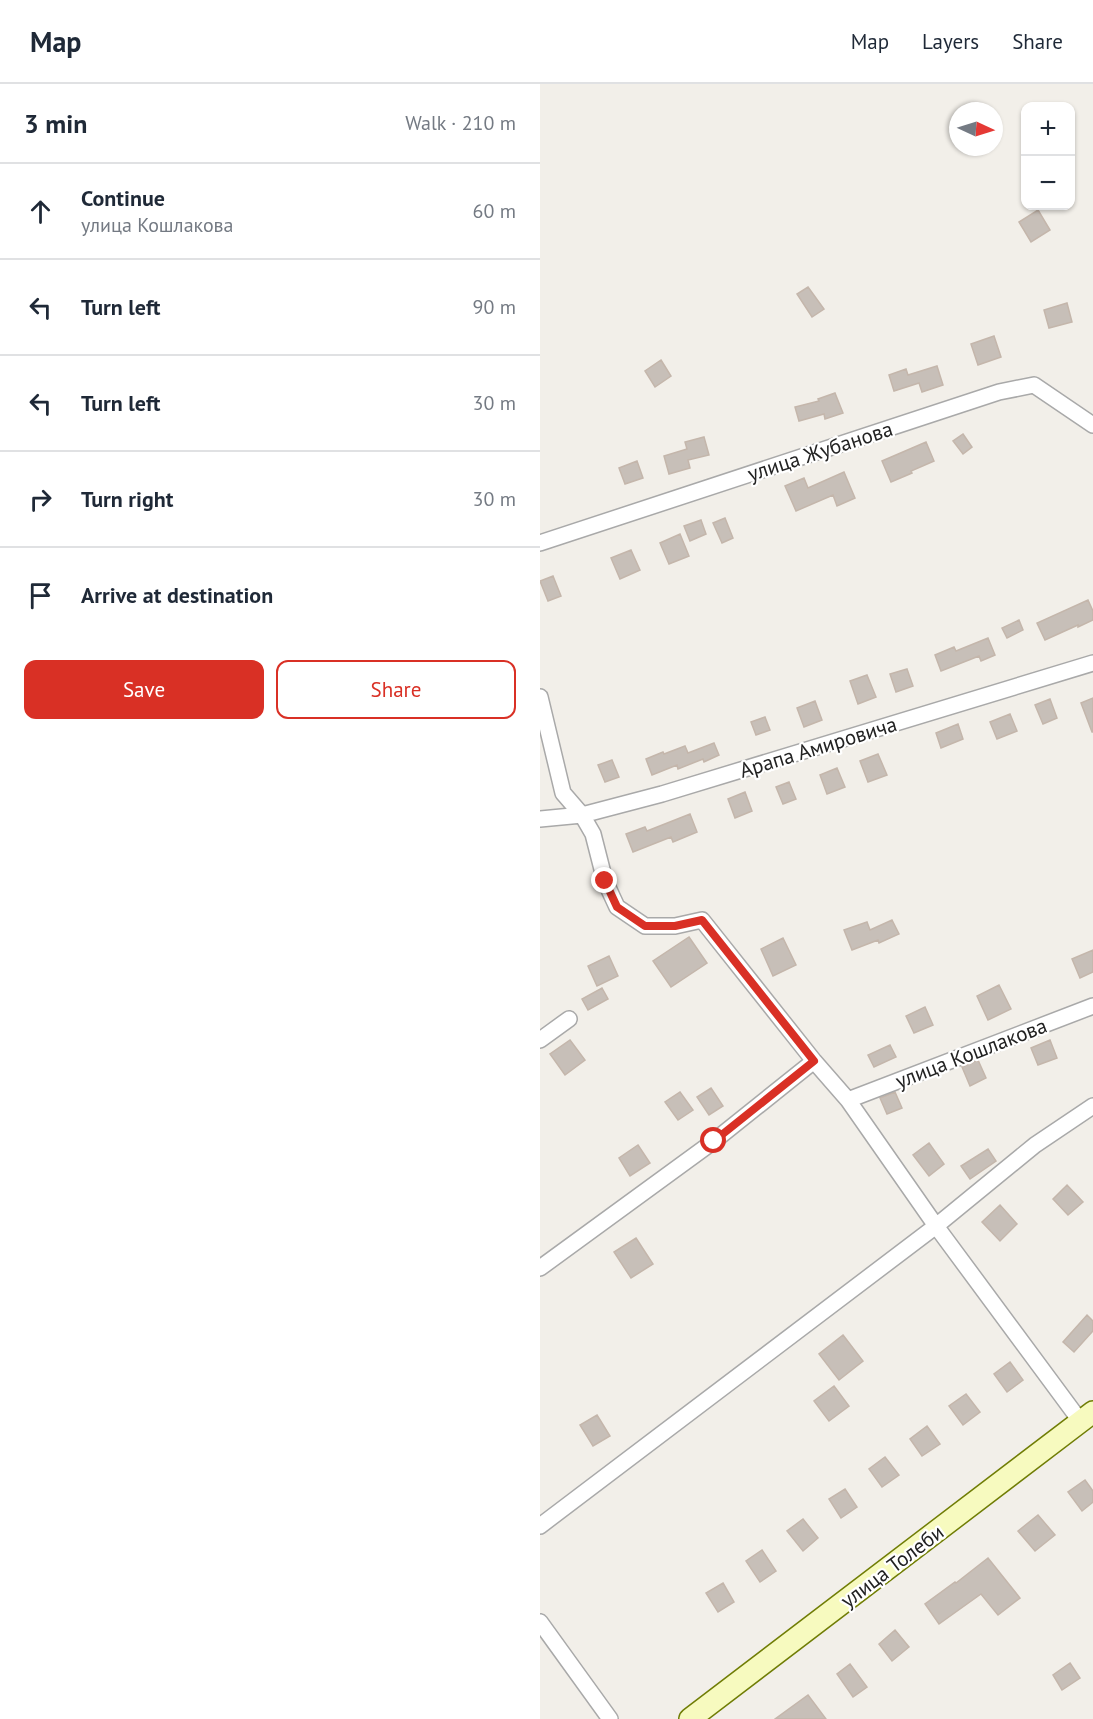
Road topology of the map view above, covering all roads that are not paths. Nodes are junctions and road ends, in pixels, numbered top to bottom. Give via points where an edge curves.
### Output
1 (1093, 424) edge
2 (540, 543) edge
3 (1093, 663) edge
4 (540, 697) edge
5 (582, 815) junction
6 (540, 819) edge
7 (1093, 1006) edge
8 (569, 1019) dead end
9 (540, 1040) edge
10 (814, 1061) junction
11 (848, 1100) junction
12 (1093, 1106) edge
13 (936, 1226) junction
14 (540, 1268) edge
15 (1087, 1417) edge
16 (540, 1526) edge
17 (540, 1622) edge
18 (610, 1719) edge
19 (690, 1719) edge

1 - 2 street, улица Жубанова via 1035,385 999,392
3 - 5 street, Арапа Амировича
4 - 5 street via 564,793
5 - 6 street, Арапа Амировича
5 - 10 street via 593,834 605,881 617,907 645,926 675,926 702,920
7 - 11 street, улица Кошлакова
8 - 9 street
10 - 11 street
10 - 14 street via 714,1141
11 - 13 street
12 - 13 street via 1035,1145
13 - 15 street
13 - 16 street
15 - 19 street, улица Толеби
17 - 18 street

